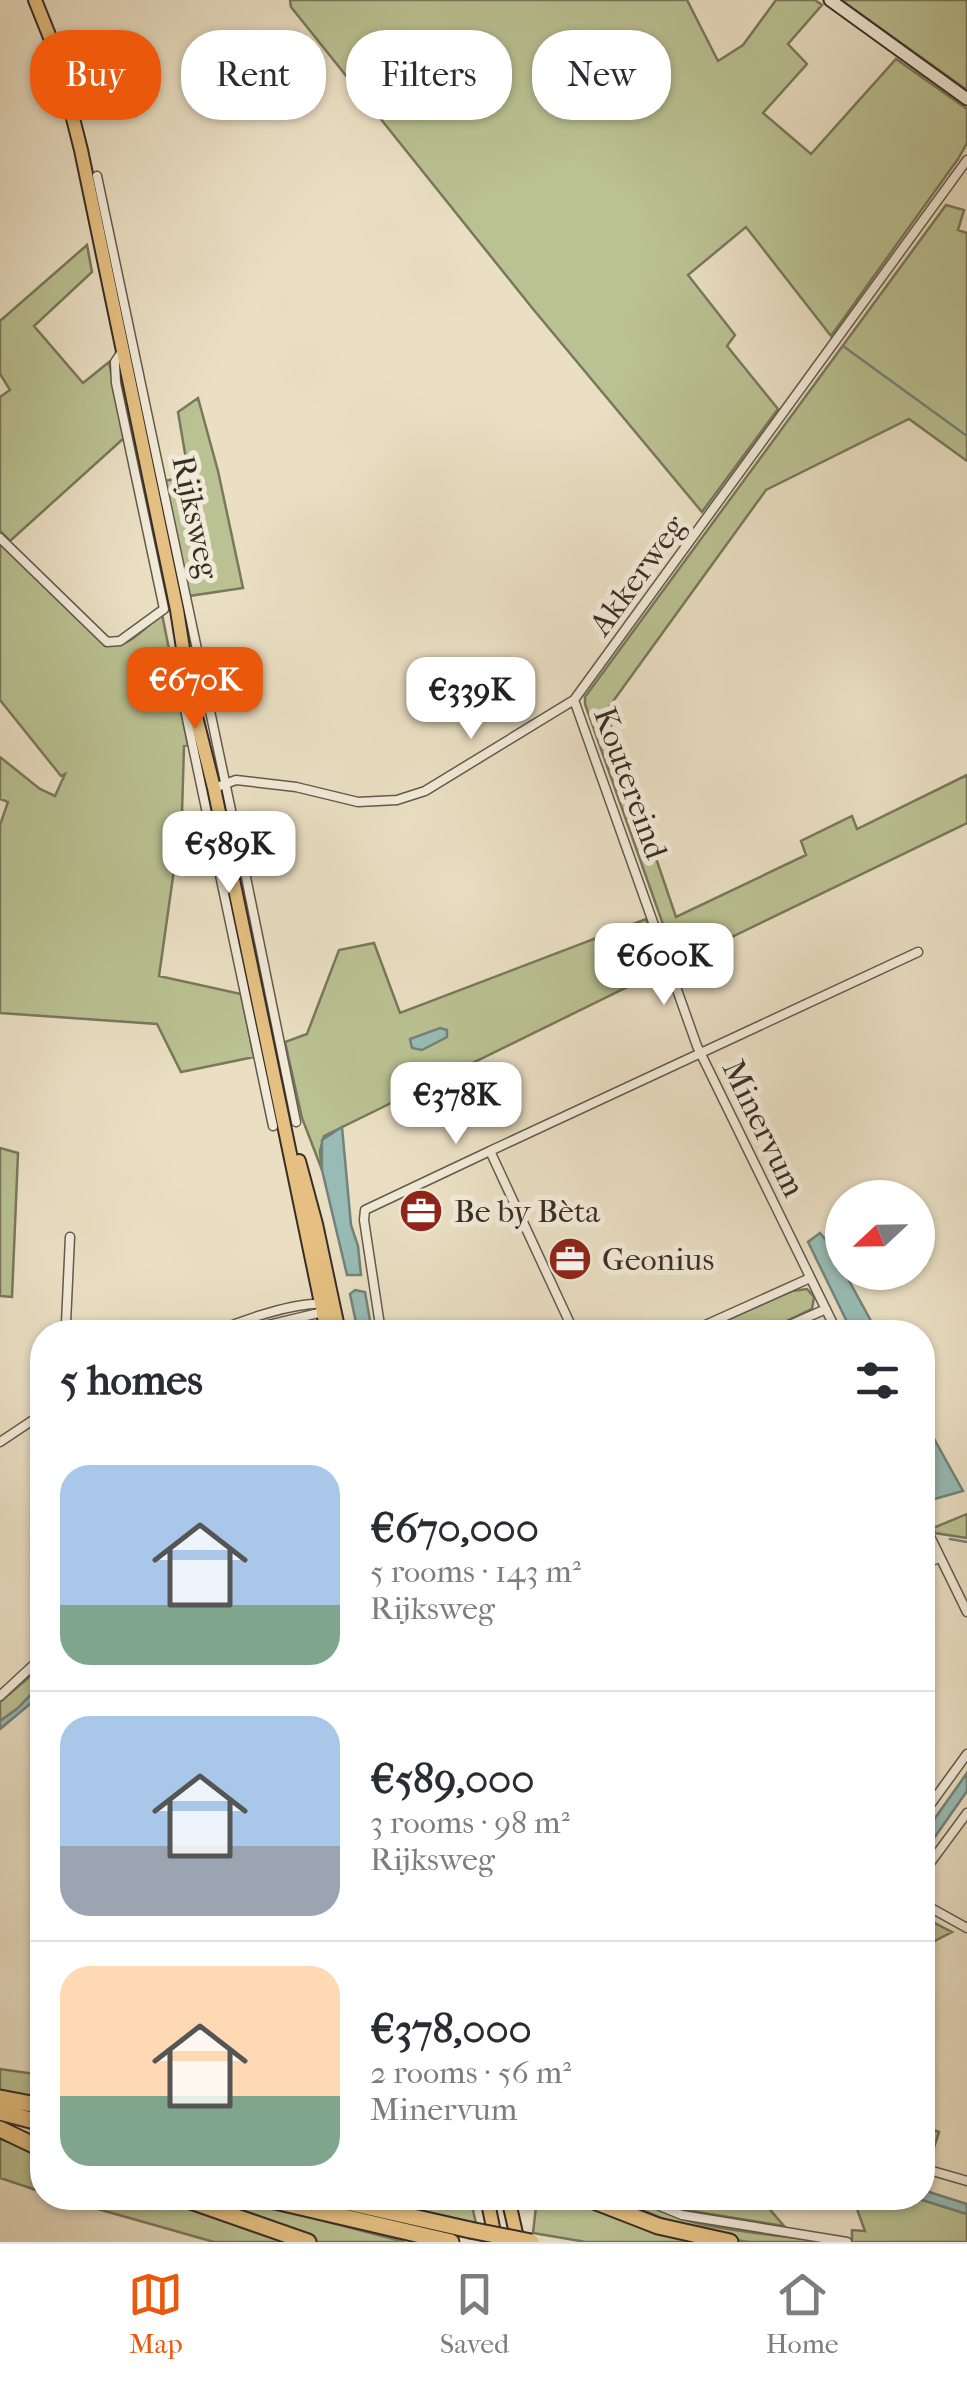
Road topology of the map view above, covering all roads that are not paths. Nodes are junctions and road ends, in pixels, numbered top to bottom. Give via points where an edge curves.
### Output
1 (35, 0) edge
2 (830, 0) edge
3 (967, 99) edge
4 (967, 160) edge
5 (128, 349) junction
6 (0, 538) edge
7 (170, 610) junction
8 (194, 692) junction
9 (574, 700) junction
10 (219, 785) junction
11 (232, 814) dead end
12 (238, 838) dead end
13 (254, 949) junction
14 (918, 952) dead end
15 (258, 1014) junction
16 (700, 1054) junction
17 (286, 1127) junction
18 (490, 1152) junction
19 (70, 1237) dead end
20 (810, 1278) junction
21 (326, 1307) junction
22 (826, 1309) junction
23 (66, 1320) edge
24 (253, 1320) edge
25 (281, 1320) edge
26 (326, 1320) edge
27 (333, 1320) edge
28 (379, 1320) edge
29 (568, 1320) edge
30 (717, 1320) edge
31 (801, 1320) edge
32 (831, 1320) edge
33 (30, 1422) edge
34 (0, 1442) edge
35 (935, 1547) edge
36 (940, 1558) junction
37 (935, 1560) edge
38 (967, 1612) edge
39 (30, 1667) edge
40 (0, 1696) edge
41 (967, 1754) edge
42 (935, 1798) edge
43 (967, 1813) edge
44 (935, 1856) edge
45 (935, 1910) edge
46 (967, 1928) edge
47 (0, 2098) edge
48 (30, 2104) edge
49 (0, 2112) edge
50 (30, 2120) edge
51 (0, 2128) edge
52 (30, 2135) edge
53 (30, 2143) edge
54 (935, 2172) edge
55 (967, 2181) edge
56 (216, 2210) edge
57 (314, 2210) edge
58 (382, 2210) edge
59 (489, 2210) edge
60 (511, 2210) edge
61 (617, 2210) edge
62 (670, 2210) edge
63 (308, 2242) edge
64 (451, 2242) edge
65 (496, 2242) edge
66 (518, 2242) edge
67 (532, 2242) edge
68 (730, 2242) edge
69 (847, 2242) edge

1 - 5 main road, Rijksweg via 94,179
2 - 3 street
4 - 9 street, Akkerweg
5 - 7 main road, Rijksweg
5 - 10 street, Rijksweg
6 - 7 street via 107,642 120,642
7 - 8 main road, Rijksweg
8 - 10 main road, Rijksweg
8 - 15 street, Rijksweg via 182,695
9 - 10 street, Akkerweg via 425,791 397,800 358,802 236,780
9 - 16 street, Koutereind
10 - 11 street, Rijksweg
10 - 13 main road, Rijksweg
12 - 13 street, Rijksweg
13 - 15 main road, Rijksweg
13 - 17 street, Rijksweg
14 - 16 street, Minervum
15 - 17 main road, Rijksweg
16 - 18 street, Minervum
16 - 20 street, Minervum
17 - 21 main road
18 - 28 street, Minervum via 365,1210
18 - 29 street
19 - 23 street
20 - 22 street, Minervum
20 - 30 street
21 - 24 street
21 - 25 street
21 - 26 main road
21 - 27 main road
22 - 31 street
22 - 32 street, Minervum
33 - 34 street
35 - 36 street
36 - 37 street
36 - 38 street
39 - 40 street
41 - 42 street
43 - 44 street
45 - 46 street
47 - 48 highway
49 - 50 highway
51 - 52 highway
51 - 53 highway
54 - 55 street
56 - 63 highway
57 - 64 highway
58 - 67 highway, bridge
59 - 65 main road
60 - 66 main road
61 - 68 highway
62 - 69 street

